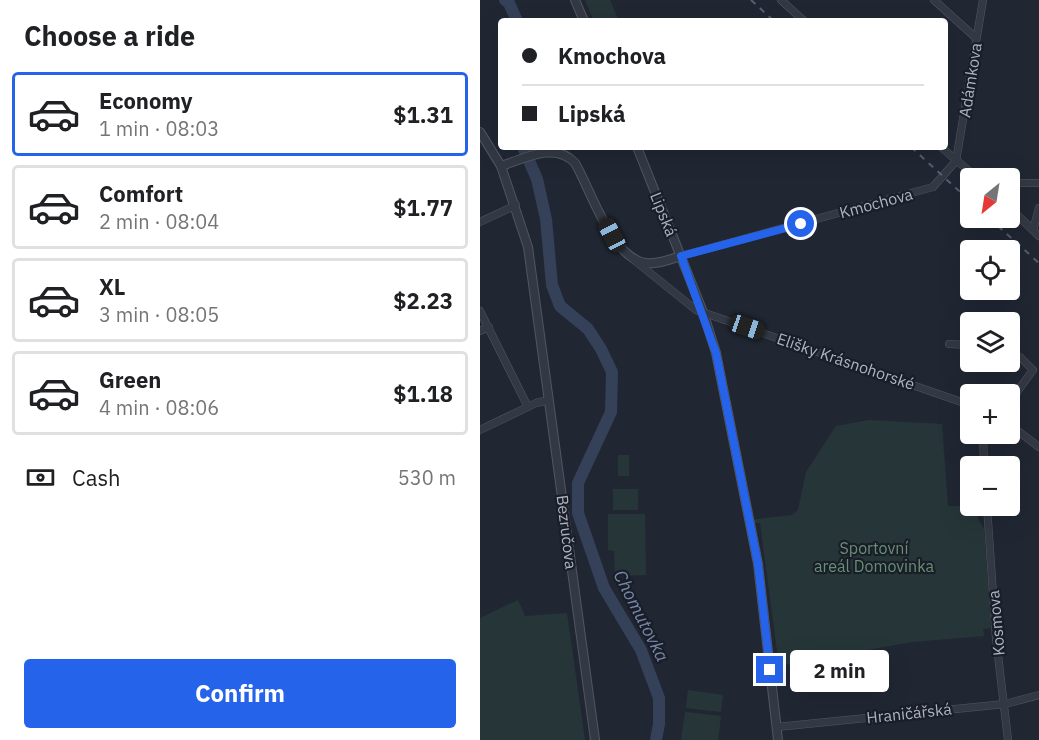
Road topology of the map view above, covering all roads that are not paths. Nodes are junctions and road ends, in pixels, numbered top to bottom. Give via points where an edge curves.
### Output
1 (575, 0) edge
2 (781, 0) edge
3 (934, 0) edge
4 (983, 0) edge
5 (583, 18) edge
6 (801, 18) edge
7 (976, 38) junction
8 (480, 132) edge
9 (638, 150) edge
10 (944, 150) edge
11 (957, 161) junction
12 (501, 166) junction
13 (965, 168) edge
14 (1020, 183) edge
15 (1039, 183) edge
16 (516, 205) junction
17 (1039, 208) edge
18 (1020, 218) edge
19 (480, 222) edge
20 (1033, 230) junction
21 (1039, 236) edge
22 (681, 256) junction
23 (632, 258) junction
24 (480, 310) edge
25 (703, 312) junction
26 (489, 327) junction
27 (480, 331) edge
28 (949, 344) dead end
29 (960, 345) edge
30 (1020, 357) edge
31 (1020, 389) edge
32 (549, 400) junction
33 (960, 402) edge
34 (528, 407) junction
35 (480, 430) edge
36 (1020, 433) edge
37 (1039, 447) edge
38 (988, 516) edge
39 (1039, 695) edge
40 (1005, 704) junction
41 (777, 727) junction
42 (595, 740) edge
43 (778, 740) edge
44 (1008, 740) edge

1 - 5 street
2 - 6 street
3 - 7 street
4 - 7 street, Adámkova
7 - 11 street, Adámkova
8 - 12 street, Bezručova
9 - 22 street, Lipská
10 - 11 street
11 - 13 street
11 - 22 street, Kmochova via 933,187
12 - 16 street, Bezručova
12 - 23 street via 554,152 572,159 612,235
14 - 15 street
16 - 19 street
16 - 32 street, Bezručova via 543,322
17 - 20 street
18 - 20 street
20 - 21 street
22 - 23 street via 652,263
22 - 25 street, Lipská
23 - 25 street, Elišky Krásnohorské
24 - 26 street
25 - 33 street, Elišky Krásnohorské
25 - 41 street, Lipská via 716,353 758,564
26 - 27 street
26 - 34 street
28 - 29 street
30 - 31 street via 1033,370
32 - 34 street
32 - 42 street, Bezručova
34 - 35 street
36 - 37 street
38 - 40 street, Kosmova
39 - 40 street, Hraničářská
40 - 41 street, Hraničářská
40 - 44 street, Kosmova
41 - 43 street, Lipská

